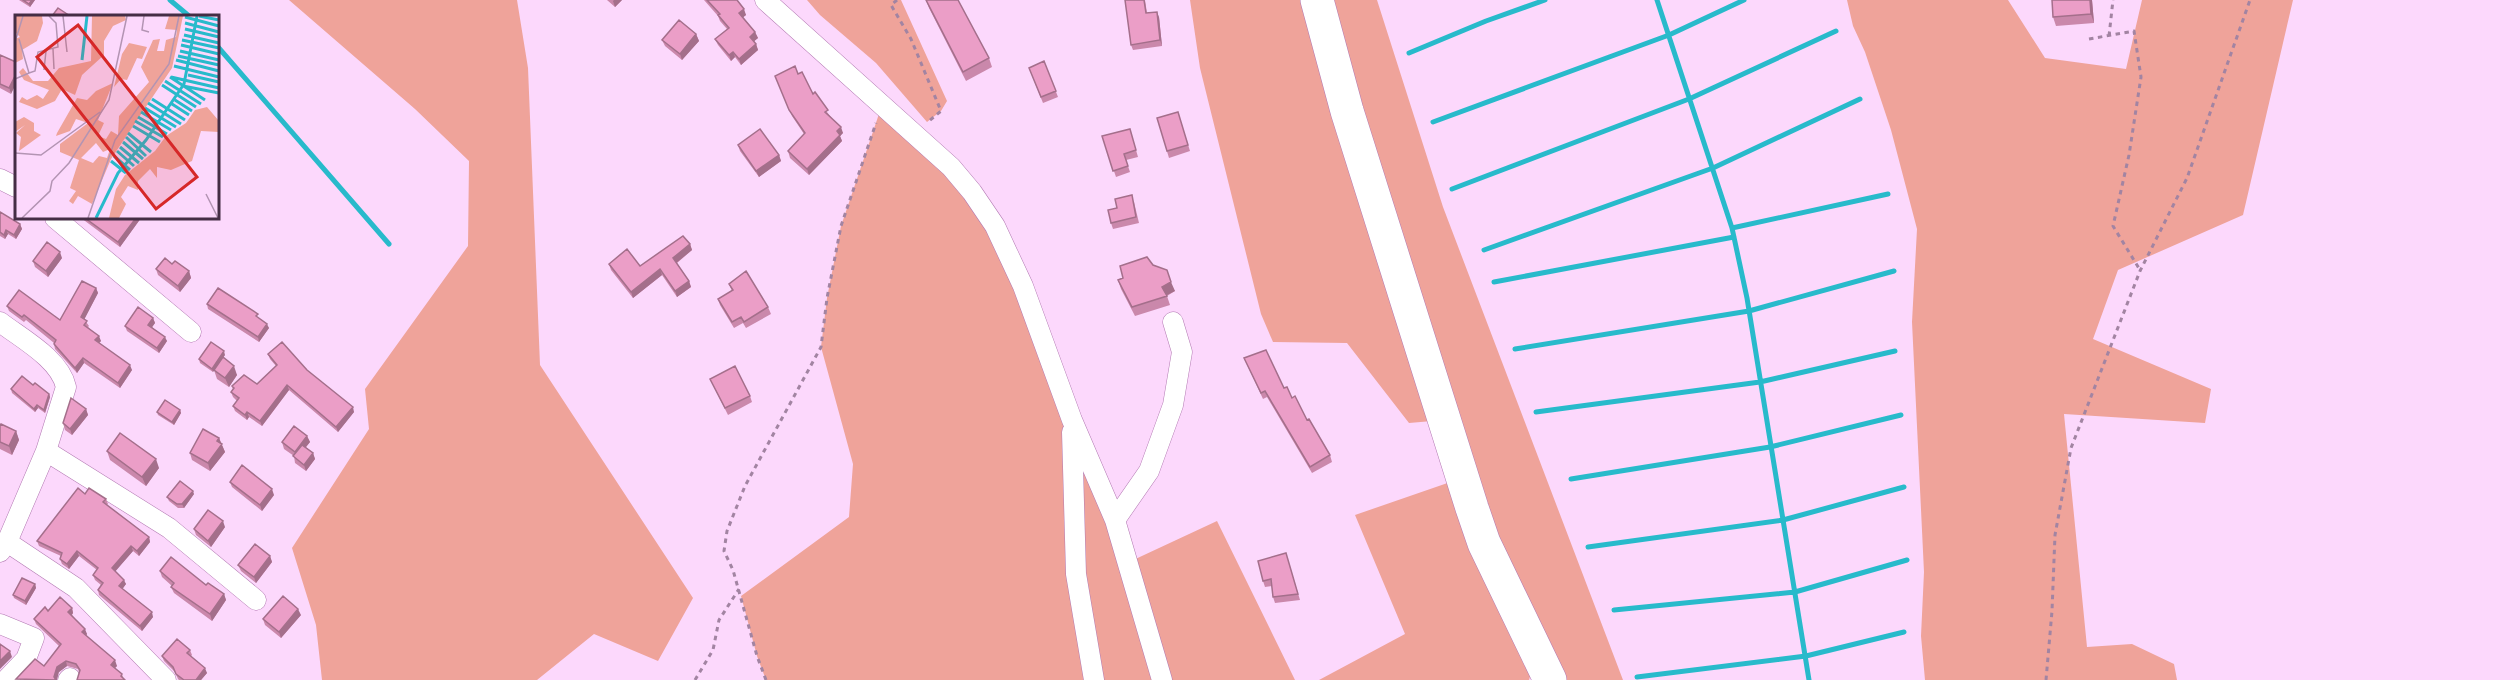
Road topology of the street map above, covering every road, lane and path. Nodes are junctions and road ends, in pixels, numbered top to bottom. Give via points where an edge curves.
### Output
1 (765, 0) edge
2 (897, 0) edge
3 (1317, 0) edge
4 (2113, 0) edge
5 (2250, 0) edge
6 (2109, 36) junction
7 (2089, 39) dead end
8 (882, 105) junction
9 (912, 132) junction
10 (0, 179) edge
11 (15, 186) edge
12 (56, 219) edge
13 (2140, 271) junction
14 (0, 322) edge
15 (1173, 322) dead end
16 (191, 332) dead end
17 (1072, 420) junction
18 (46, 451) junction
19 (1115, 520) junction
20 (3, 547) edge
21 (739, 589) junction
22 (256, 600) dead end
23 (0, 624) edge
24 (6, 680) edge
25 (166, 680) edge
26 (695, 680) edge
27 (766, 680) edge
28 (1094, 680) edge
29 (1162, 680) edge
30 (1550, 680) edge
31 (2046, 680) edge

1 - 8 street
2 - 9 path via 891,5 911,39 941,111
3 - 30 highway via 1347,111 1472,508 1484,543
4 - 6 path
5 - 13 path via 2187,178
6 - 7 path
6 - 13 path via 2134,32 2141,77 2113,226
8 - 9 street
8 - 21 path via 841,226 821,347 745,486 727,531 724,550
9 - 17 street via 951,167 995,226 1023,286
10 - 11 street
12 - 16 street
13 - 31 path via 2071,448 2055,535
14 - 18 street via 64,376 66,387
15 - 19 street via 1182,352 1173,405 1149,471
17 - 19 street
17 - 28 street via 1076,574
18 - 20 street
18 - 22 street via 170,528
19 - 29 street
20 - 25 street via 76,588
21 - 26 path via 719,620 713,650
21 - 27 path
23 - 24 street via 34,638 26,659

